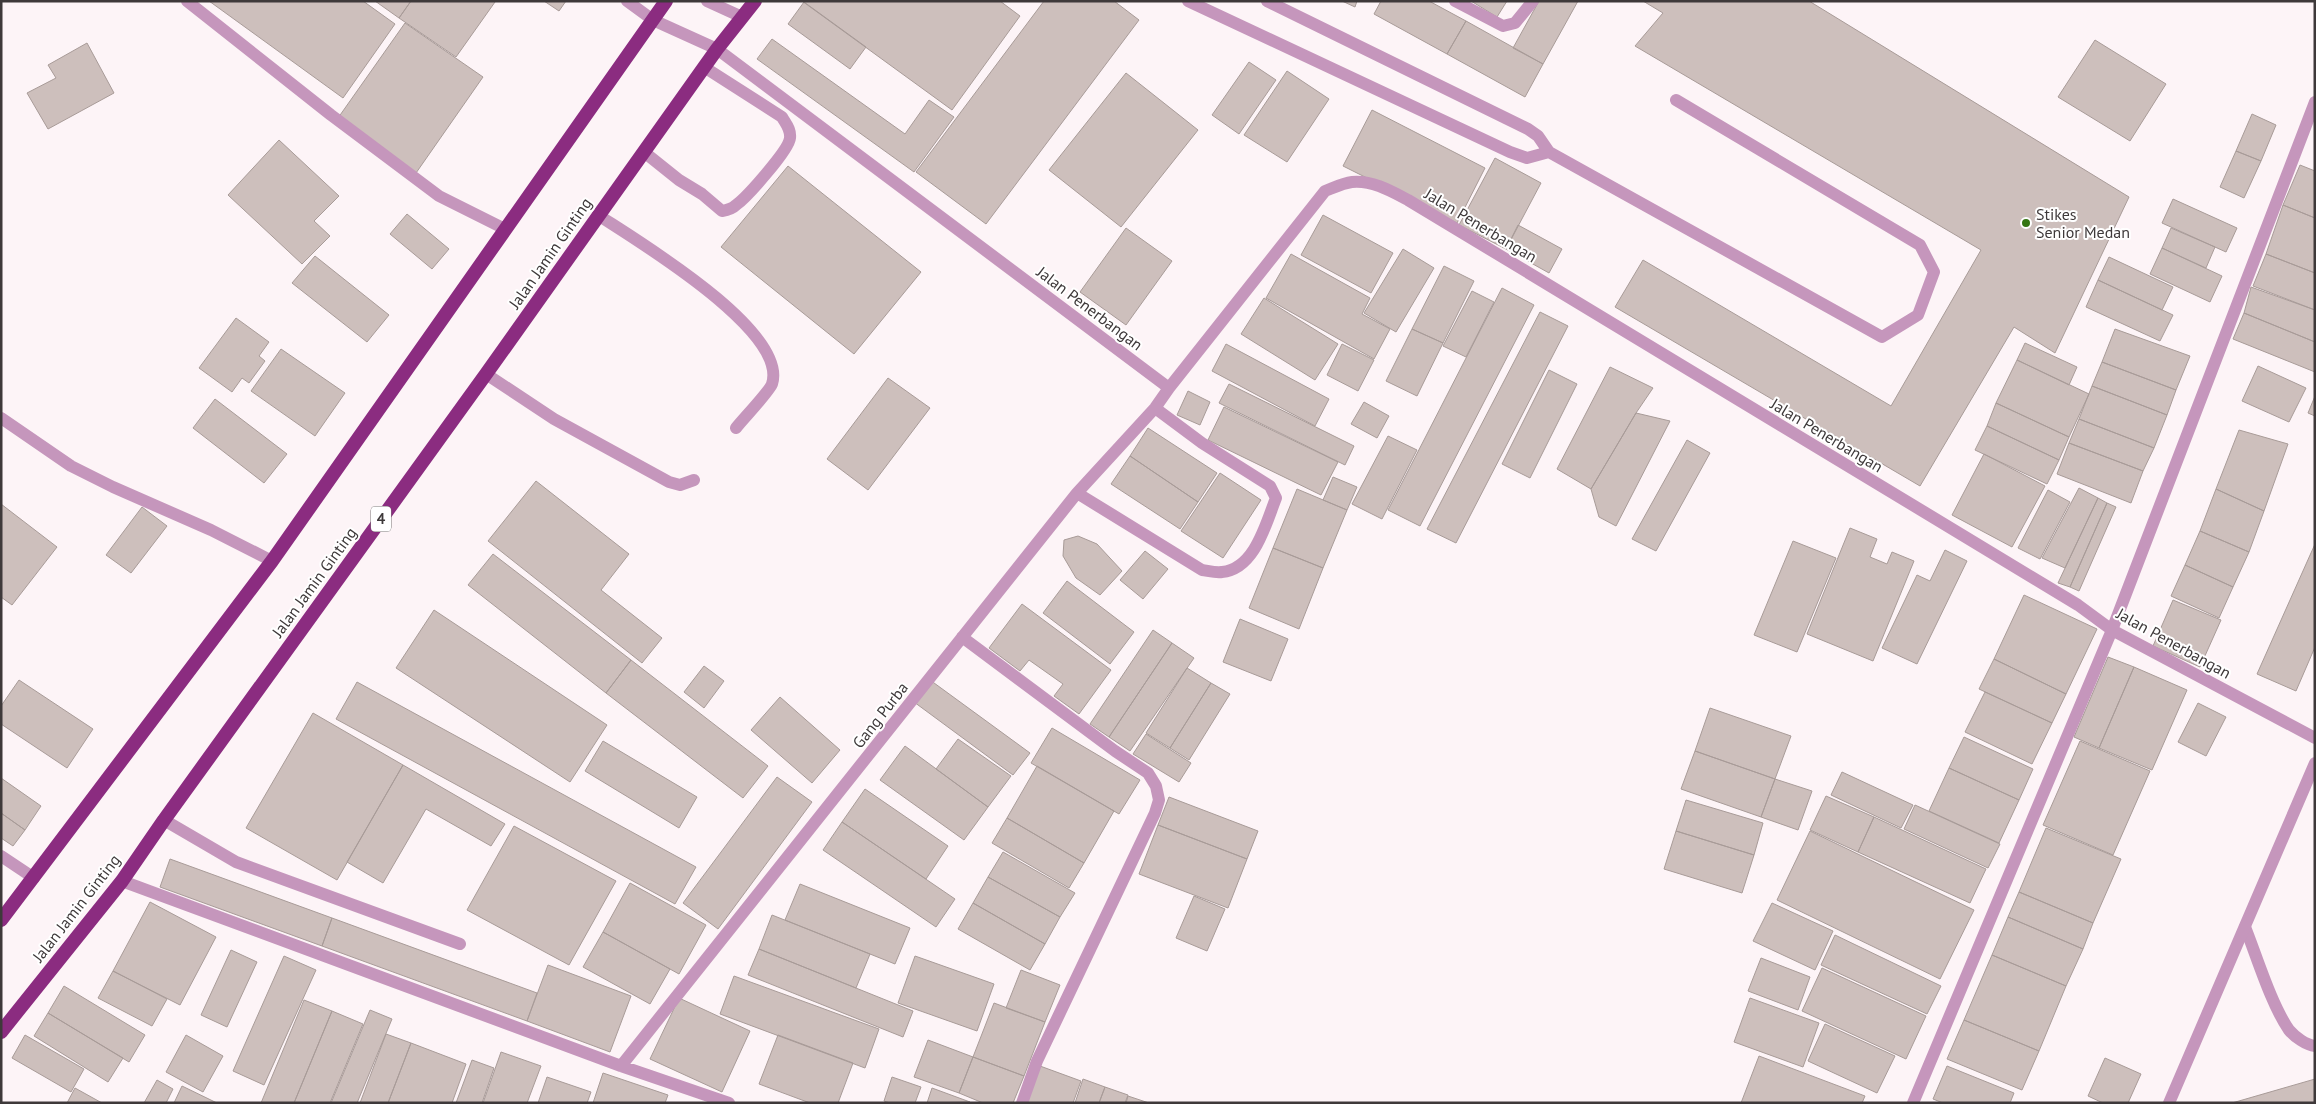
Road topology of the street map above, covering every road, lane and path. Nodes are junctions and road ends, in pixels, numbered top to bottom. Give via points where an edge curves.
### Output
1 (187, 1) edge
2 (627, 1) edge
3 (666, 1) edge
4 (707, 1) edge
5 (755, 1) edge
6 (1188, 1) edge
7 (1267, 1) edge
8 (1455, 1) edge
9 (1534, 1) edge
10 (742, 17) junction
11 (653, 20) junction
12 (717, 49) junction
13 (704, 67) junction
14 (1676, 100) dead end
15 (2315, 102) edge
16 (2302, 133) junction
17 (2315, 138) edge
18 (644, 152) junction
19 (1549, 152) junction
20 (598, 215) junction
21 (505, 229) junction
22 (486, 374) junction
23 (1169, 388) junction
24 (1155, 408) junction
25 (1, 418) edge
26 (736, 428) dead end
27 (694, 480) dead end
28 (1077, 493) junction
29 (272, 561) junction
30 (2112, 630) junction
31 (962, 637) junction
32 (2315, 738) edge
33 (2315, 763) edge
34 (164, 820) junction
35 (1, 856) edge
36 (34, 878) junction
37 (122, 881) junction
38 (1, 920) edge
39 (2246, 927) junction
40 (460, 944) dead end
41 (1, 1032) edge
42 (2315, 1046) edge
43 (621, 1066) junction
44 (729, 1103) edge
45 (1022, 1103) edge
46 (1913, 1103) edge
47 (2169, 1103) edge

1 - 21 street via 331,116 439,196
2 - 11 street, Jalan Penerbangan
3 - 11 highway
4 - 10 street
5 - 10 highway, Jalan Jamin Ginting / 4
6 - 19 street via 1510,152 1527,158
7 - 19 street via 1528,129 1538,136
8 - 9 street via 1503,26 1515,23
10 - 12 highway, Jalan Jamin Ginting / 4
11 - 12 street, Jalan Penerbangan
11 - 21 highway
12 - 13 highway, Jalan Jamin Ginting / 4
12 - 23 street, Jalan Penerbangan
13 - 18 highway, Jalan Jamin Ginting / 4
13 - 18 street via 782,117 790,128 790,140 763,178 738,204 722,211
14 - 19 street via 1920,245 1934,272 1918,315 1882,337
15 - 16 street
16 - 17 street
16 - 30 street
18 - 20 highway, Jalan Jamin Ginting / 4
20 - 22 highway, Jalan Jamin Ginting / 4
20 - 26 street via 674,266 734,312 766,350 772,368 772,384
21 - 29 highway
22 - 27 street via 554,419 668,482 680,485
22 - 34 highway, Jalan Jamin Ginting / 4
23 - 24 street, Gang Purba
23 - 30 street, Jalan Penerbangan via 1325,191 1351,182 1371,184 1408,200 2078,605
24 - 28 street, Gang Purba
24 - 28 street via 1202,443 1255,475 1274,492 1276,498 1262,535 1244,563 1223,572 1202,570
25 - 29 street via 71,466
28 - 31 street, Gang Purba
29 - 36 highway
30 - 32 street, Jalan Penerbangan
30 - 46 street
31 - 43 street, Gang Purba
31 - 45 street via 1148,773 1156,786 1159,800 1037,1061
33 - 39 street
34 - 37 highway, Jalan Jamin Ginting / 4
34 - 40 street via 236,862
35 - 36 street
36 - 38 highway
37 - 41 highway, Jalan Jamin Ginting / 4
37 - 43 street
39 - 42 street via 2290,1031 2308,1045
39 - 47 street
43 - 44 street

